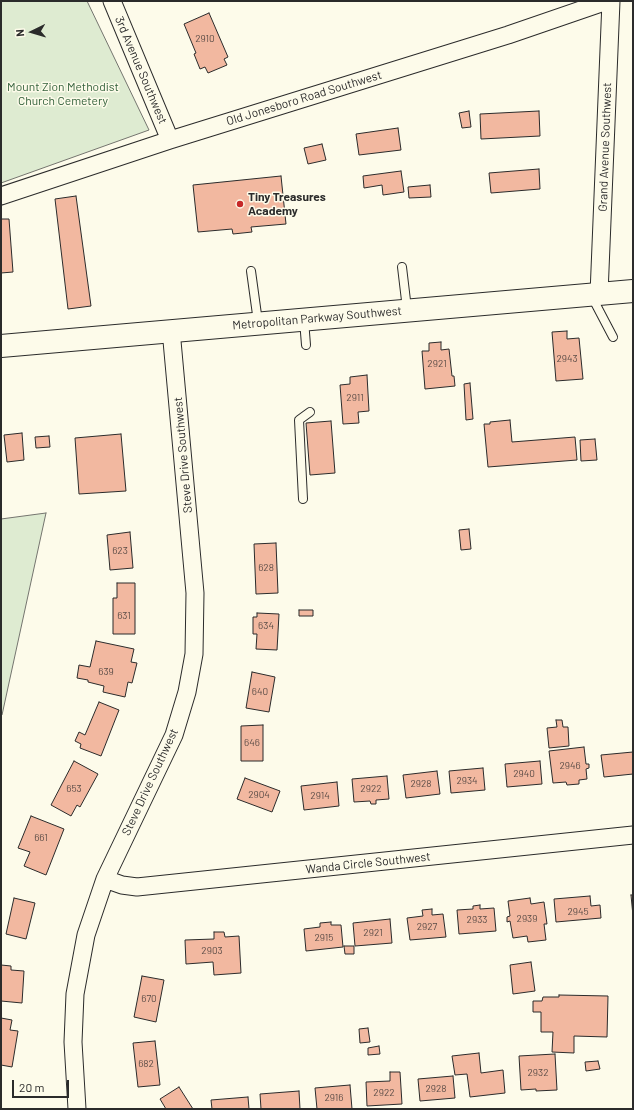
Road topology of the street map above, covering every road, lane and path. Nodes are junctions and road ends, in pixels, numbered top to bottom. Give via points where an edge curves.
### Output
1 (112, 1) edge
2 (607, 1) edge
3 (611, 1) edge
4 (170, 140) junction
5 (1, 196) edge
6 (402, 267) dead end
7 (251, 271) dead end
8 (633, 291) edge
9 (595, 294) junction
10 (407, 310) junction
11 (304, 319) junction
12 (258, 323) junction
13 (171, 330) junction
14 (613, 337) dead end
15 (306, 345) dead end
16 (1, 346) edge
17 (310, 412) dead end
18 (303, 499) dead end
19 (633, 836) edge
20 (105, 879) junction
21 (77, 1109) edge

1 - 4 street, 3rd Avenue Southwest
2 - 4 street, Old Jonesboro Road Southwest via 500,38
3 - 9 street, Grand Avenue Southwest
4 - 5 street, Old Jonesboro Road Southwest
6 - 10 lane
7 - 12 lane
8 - 9 main road, Metropolitan Parkway Southwest
9 - 10 main road, Metropolitan Parkway Southwest
9 - 14 lane
10 - 11 main road, Metropolitan Parkway Southwest
11 - 12 main road, Metropolitan Parkway Southwest
11 - 15 lane
12 - 13 main road, Metropolitan Parkway Southwest
13 - 16 main road, Metropolitan Parkway Southwest
13 - 20 street, Steve Drive Southwest via 195,593 194,654 187,692 174,735
17 - 18 lane via 298,420
19 - 20 street, Wanda Circle Southwest via 137,887
20 - 21 street, Steve Drive Southwest via 86,935 75,994 73,1042

